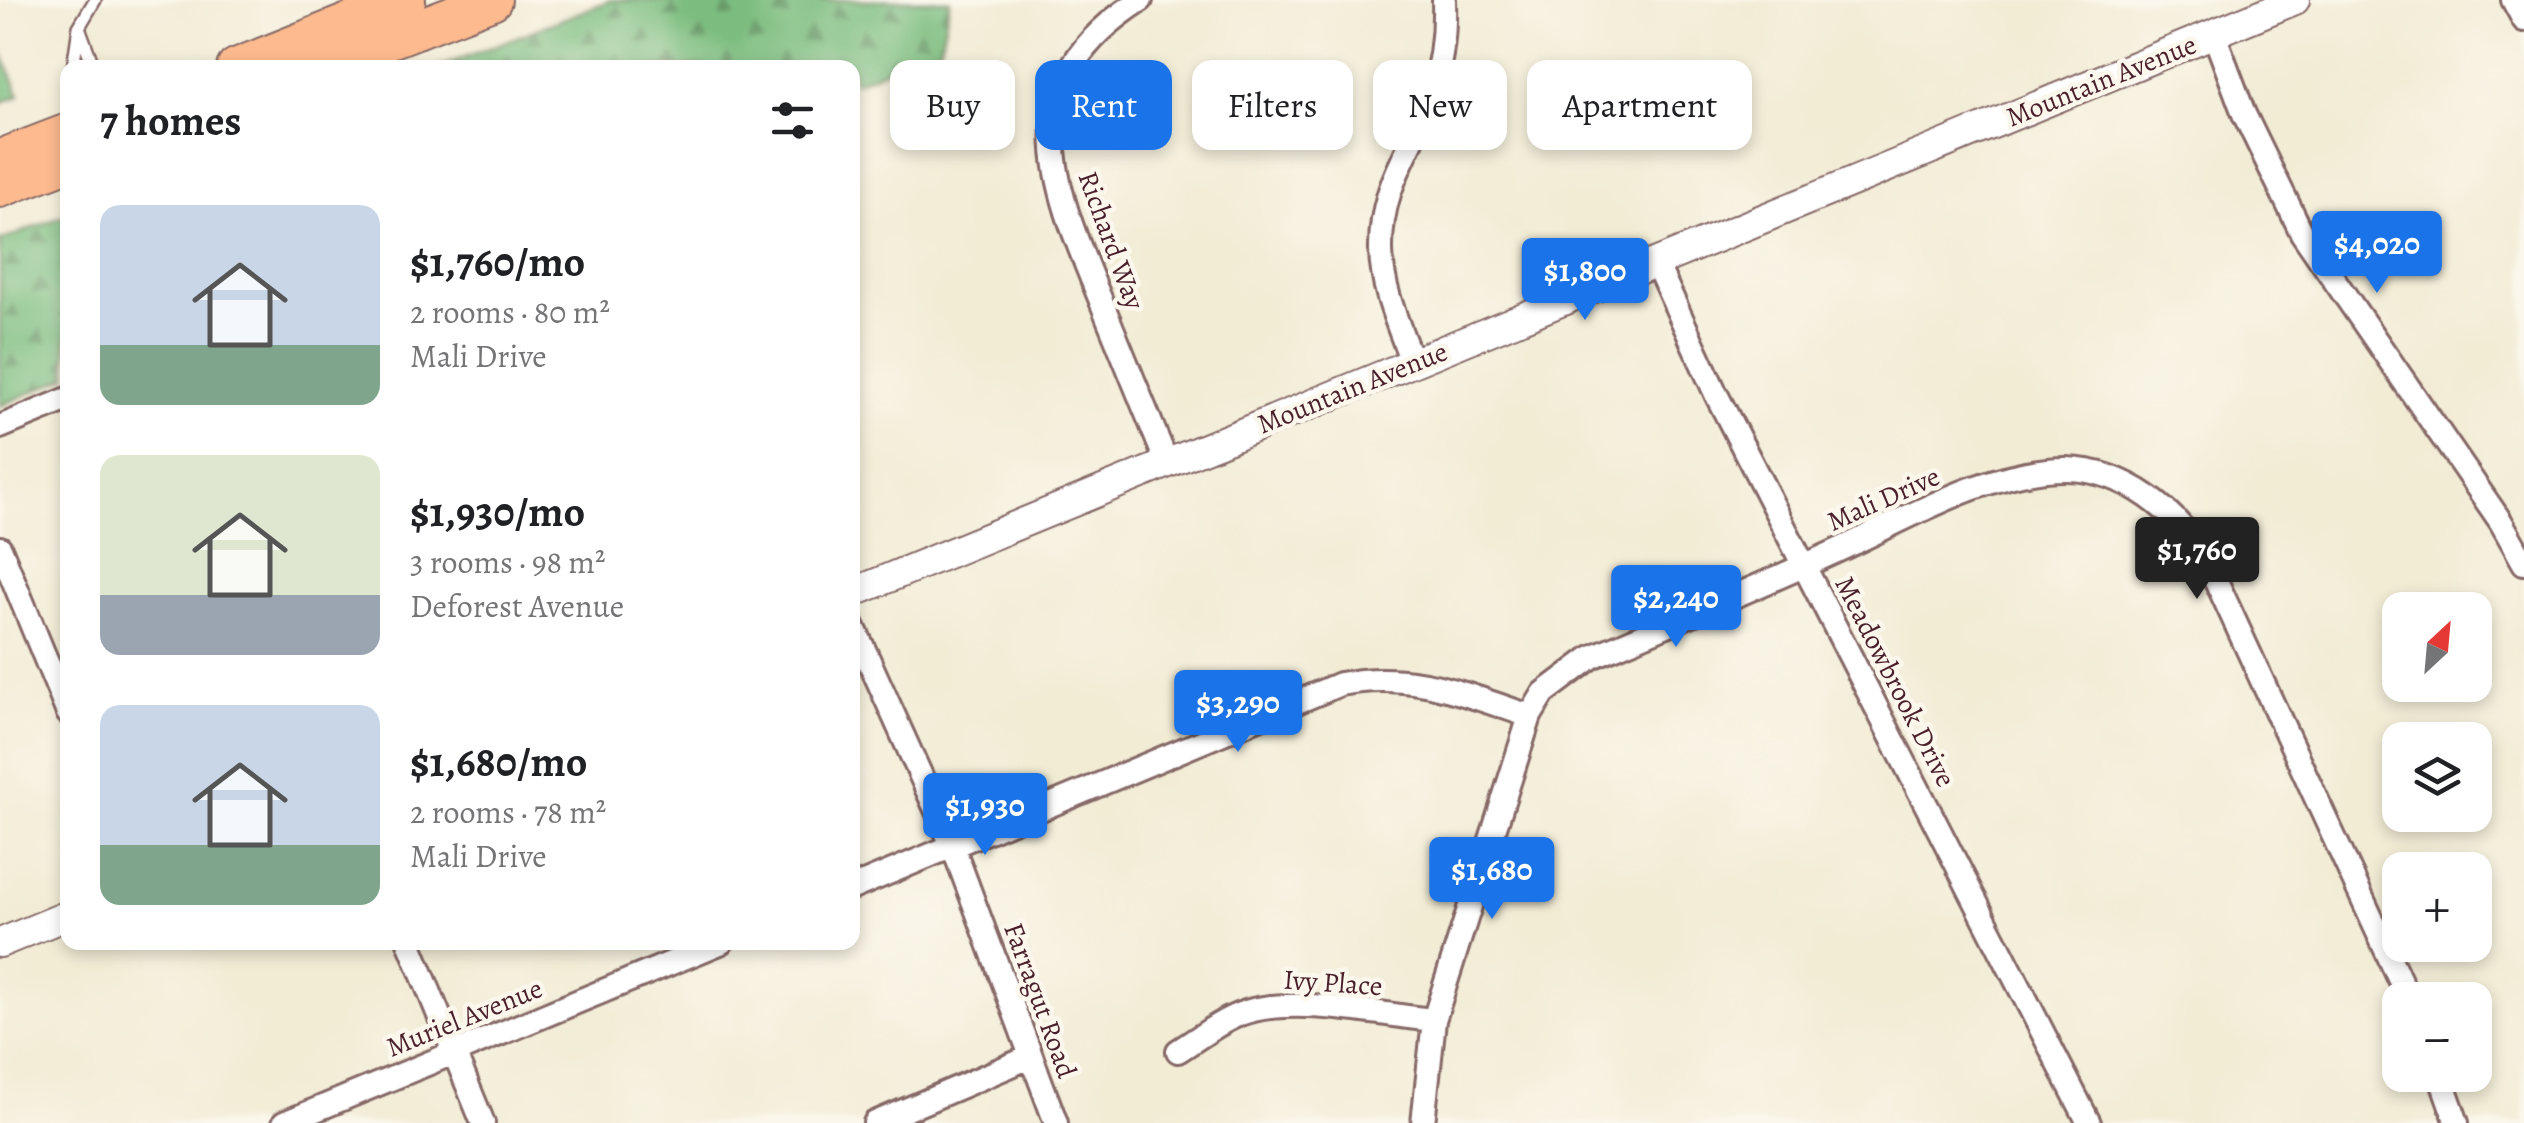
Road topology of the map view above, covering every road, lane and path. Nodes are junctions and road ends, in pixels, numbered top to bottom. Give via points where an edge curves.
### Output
1 (95, 0) edge
2 (406, 0) edge
3 (492, 0) edge
4 (1141, 0) edge
5 (1444, 0) edge
6 (2295, 0) edge
7 (2513, 0) edge
8 (2524, 20) edge
9 (79, 26) junction
10 (2214, 34) junction
11 (74, 60) edge
12 (91, 60) edge
13 (256, 60) edge
14 (336, 60) edge
15 (60, 139) edge
16 (60, 142) edge
17 (0, 159) edge
18 (0, 188) edge
19 (1656, 263) junction
20 (1412, 362) junction
21 (60, 402) edge
22 (0, 427) edge
23 (1167, 464) junction
24 (0, 548) edge
25 (2524, 564) edge
26 (1804, 566) junction
27 (860, 590) edge
28 (860, 640) edge
29 (60, 694) edge
30 (1530, 716) junction
31 (953, 847) junction
32 (860, 885) edge
33 (60, 918) edge
34 (0, 943) edge
35 (413, 950) edge
36 (703, 950) edge
37 (2401, 982) edge
38 (1434, 1020) junction
39 (1178, 1050) dead end
40 (454, 1054) junction
41 (1030, 1057) junction
42 (2446, 1092) edge
43 (284, 1123) edge
44 (484, 1123) edge
45 (875, 1123) edge
46 (1056, 1123) edge
47 (1424, 1123) edge
48 (2090, 1123) edge
49 (2457, 1123) edge

1 - 9 lane
2 - 13 highway
3 - 14 highway
4 - 23 street, Richard Way via 1080,55 1055,116 1052,150 1066,215
5 - 20 street via 1432,92 1394,172 1382,224 1384,286
6 - 10 street, Mountain Avenue
7 - 8 street
9 - 11 lane
9 - 12 lane
10 - 19 street, Mountain Avenue
10 - 25 street via 2302,233
15 - 17 highway
16 - 18 highway
19 - 20 street, Mountain Avenue
19 - 26 street, Meadowbrook Drive
20 - 23 street, Mountain Avenue
21 - 22 street
23 - 27 street, Mountain Avenue
24 - 29 street
26 - 30 street, Mali Drive via 1592,657 1552,685
26 - 37 street, Mali Drive via 1968,492 2040,472 2097,474 2168,510 2207,561
26 - 48 street, Meadowbrook Drive
28 - 31 street, Farragut Road
30 - 31 street via 1426,682 1396,677 1340,684
30 - 38 street, Mali Drive
31 - 32 street
31 - 41 street, Farragut Road
33 - 34 street
35 - 40 street
36 - 40 street, Muriel Avenue
38 - 39 street, Ivy Place via 1267,1008 1244,1012
38 - 47 street, Mali Drive
40 - 43 street, Muriel Avenue
40 - 44 street
41 - 45 street
41 - 46 street, Farragut Road
42 - 49 street

